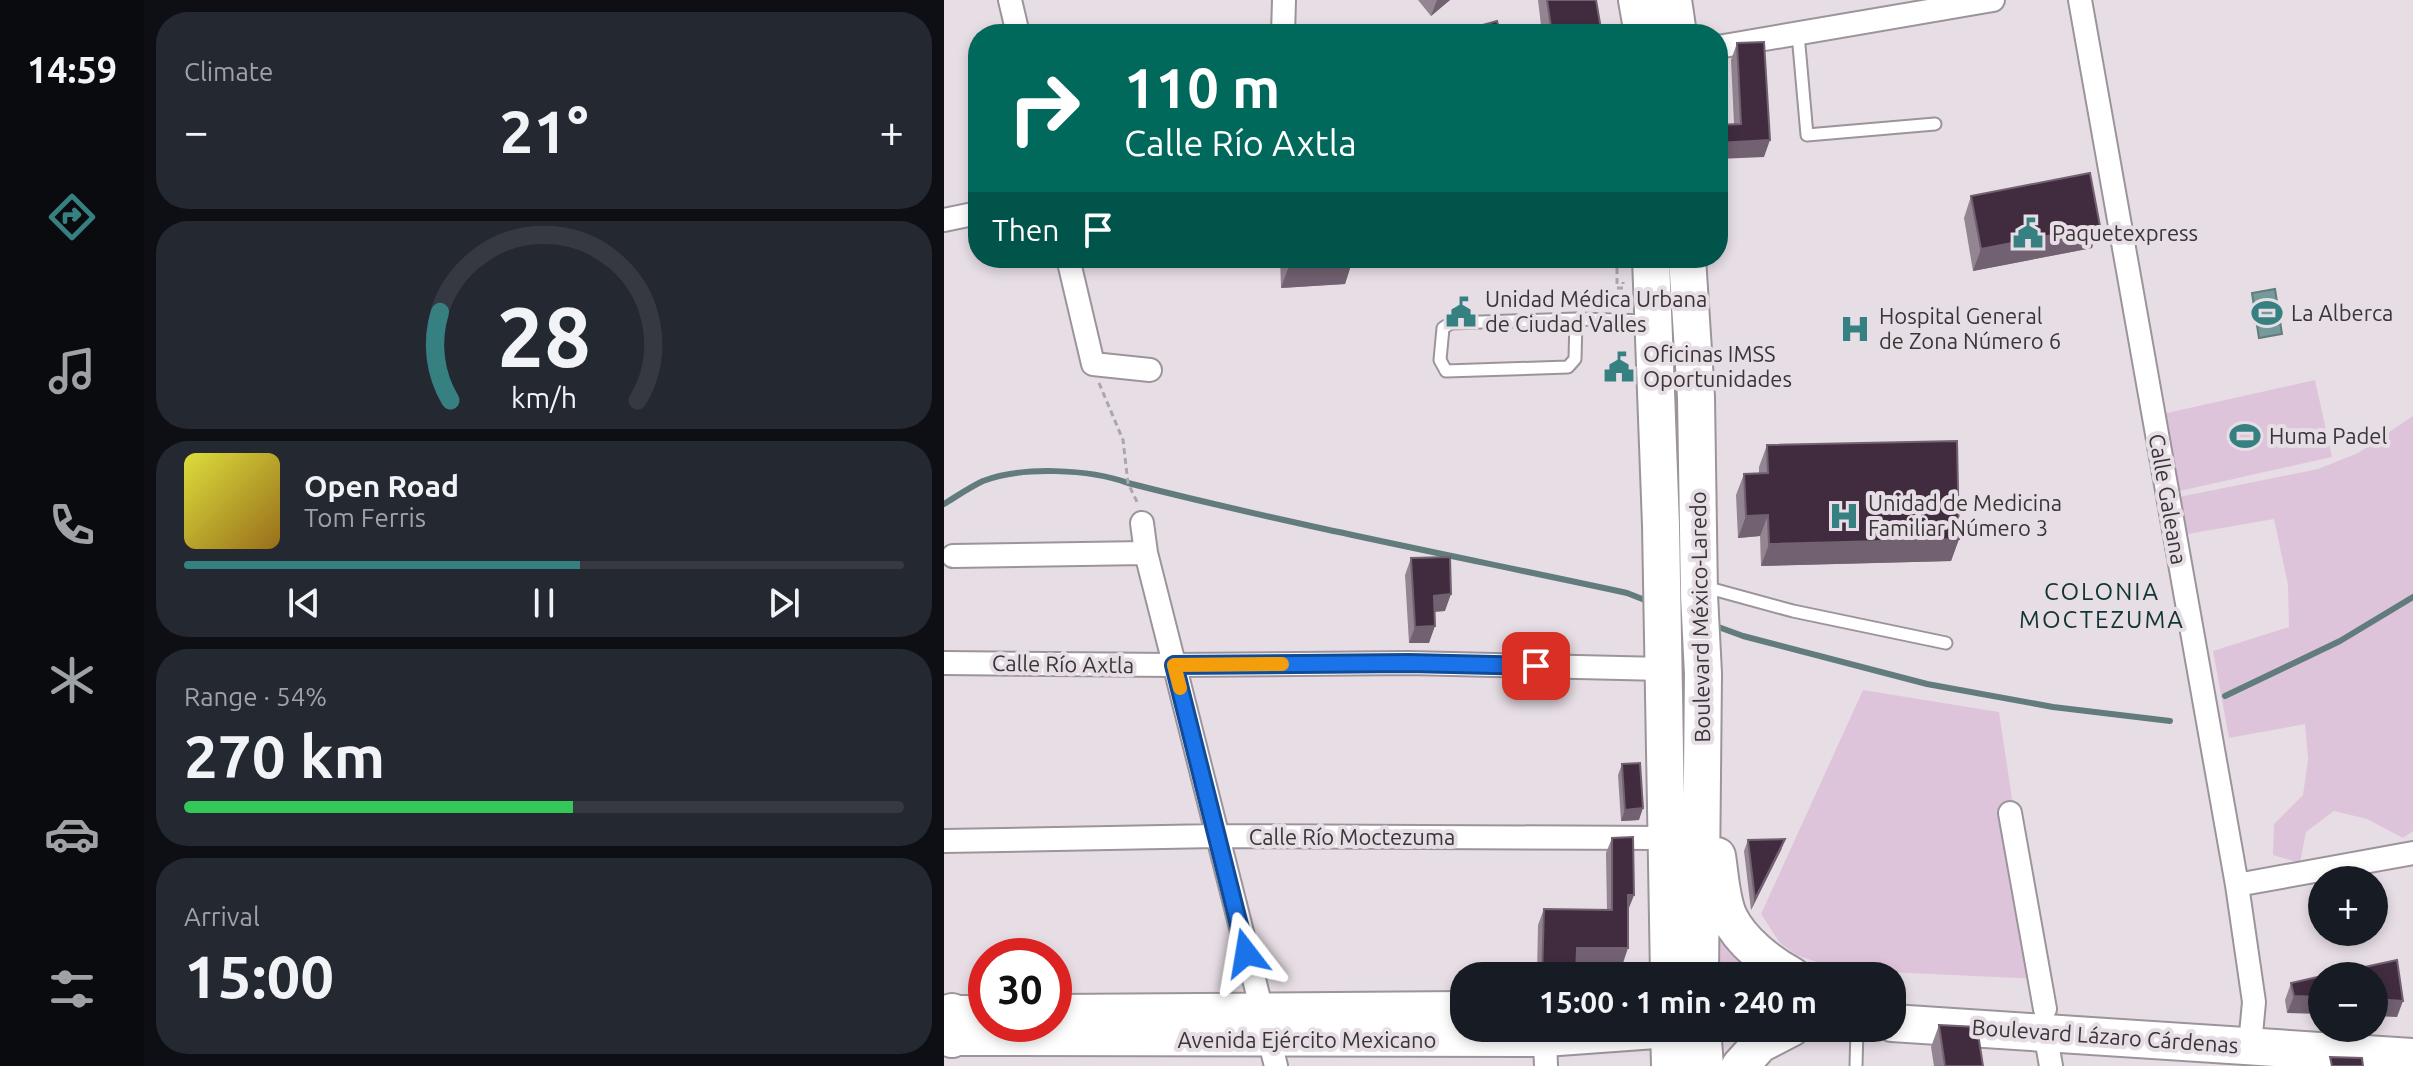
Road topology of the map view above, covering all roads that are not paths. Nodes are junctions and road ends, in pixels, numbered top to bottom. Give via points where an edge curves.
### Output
1 (1010, 0) edge
2 (1284, 0) edge
3 (1637, 0) edge
4 (1673, 0) edge
5 (1993, 0) edge
6 (2080, 0) edge
7 (1016, 24) edge
8 (1283, 24) edge
9 (1641, 24) edge
10 (1677, 24) edge
11 (1798, 34) junction
12 (1728, 45) edge
13 (1935, 124) dead end
14 (968, 215) edge
15 (944, 220) edge
16 (1070, 268) edge
17 (1651, 268) edge
18 (1688, 268) edge
19 (1576, 319) junction
20 (1653, 321) junction
21 (1150, 370) dead end
22 (1142, 523) road end
23 (1146, 553) junction
24 (953, 556) dead end
25 (1700, 590) junction
26 (1946, 643) dead end
27 (1663, 662) junction
28 (944, 663) edge
29 (1174, 665) junction
30 (1701, 763) junction
31 (2010, 813) dead end
32 (1216, 836) junction
33 (1664, 838) junction
34 (944, 841) edge
35 (2413, 853) edge
36 (2237, 885) junction
37 (1668, 962) edge
38 (1700, 962) edge
39 (1769, 962) edge
40 (1906, 1003) edge
41 (1450, 1010) edge
42 (1072, 1013) edge
43 (956, 1023) edge
44 (1906, 1024) edge
45 (2308, 1029) edge
46 (2388, 1032) edge
47 (2413, 1033) edge
48 (2252, 1035) junction
49 (2047, 1036) edge
50 (1269, 1039) edge
51 (1632, 1042) edge
52 (1684, 1042) edge
53 (1764, 1042) edge
54 (1857, 1042) edge
55 (1545, 1053) edge
56 (2413, 1057) edge
57 (1705, 1066) edge
58 (1740, 1066) edge
59 (1856, 1066) edge

1 - 7 street
2 - 8 street
3 - 9 main road
4 - 10 main road
5 - 11 street
6 - 36 street, Calle Galeana
11 - 12 street
11 - 13 lane via 1807,135
14 - 15 street
16 - 21 street via 1093,364
17 - 20 main road, Boulevard México-Laredo
18 - 25 main road, Boulevard México-Laredo
19 - 19 lane via 1571,366 1446,371 1440,360 1443,328 1451,323
19 - 20 lane
20 - 27 main road, Boulevard México-Laredo
22 - 23 street
23 - 24 street
23 - 29 street
25 - 26 lane
25 - 30 main road, Boulevard México-Laredo
27 - 29 street, Calle Río Axtla
27 - 33 main road, Boulevard México-Laredo
28 - 29 street, Calle Río Axtla
29 - 32 street
30 - 38 main road, Boulevard México-Laredo
30 - 39 main road via 1728,916
31 - 49 street
32 - 33 street, Calle Río Moctezuma
32 - 34 street, Calle Río Moctezuma
32 - 50 street
33 - 37 main road, Boulevard México-Laredo
35 - 36 street
36 - 48 street, Calle Galeana via 2254,1002
40 - 49 main road, Boulevard Lázaro Cárdenas
41 - 50 main road, Avenida Ejército Mexicano
42 - 50 main road, Avenida Ejército Mexicano
43 - 50 main road, Avenida Ejército Mexicano
44 - 49 main road, Boulevard Lázaro Cárdenas
45 - 48 main road, Boulevard Lázaro Cárdenas
46 - 47 main road, Boulevard Lázaro Cárdenas
48 - 49 main road, Boulevard Lázaro Cárdenas
48 - 56 main road, Boulevard Lázaro Cárdenas
50 - 55 main road, Avenida Ejército Mexicano
51 - 55 main road, Avenida Ejército Mexicano
52 - 57 main road
53 - 58 main road
54 - 59 lane

